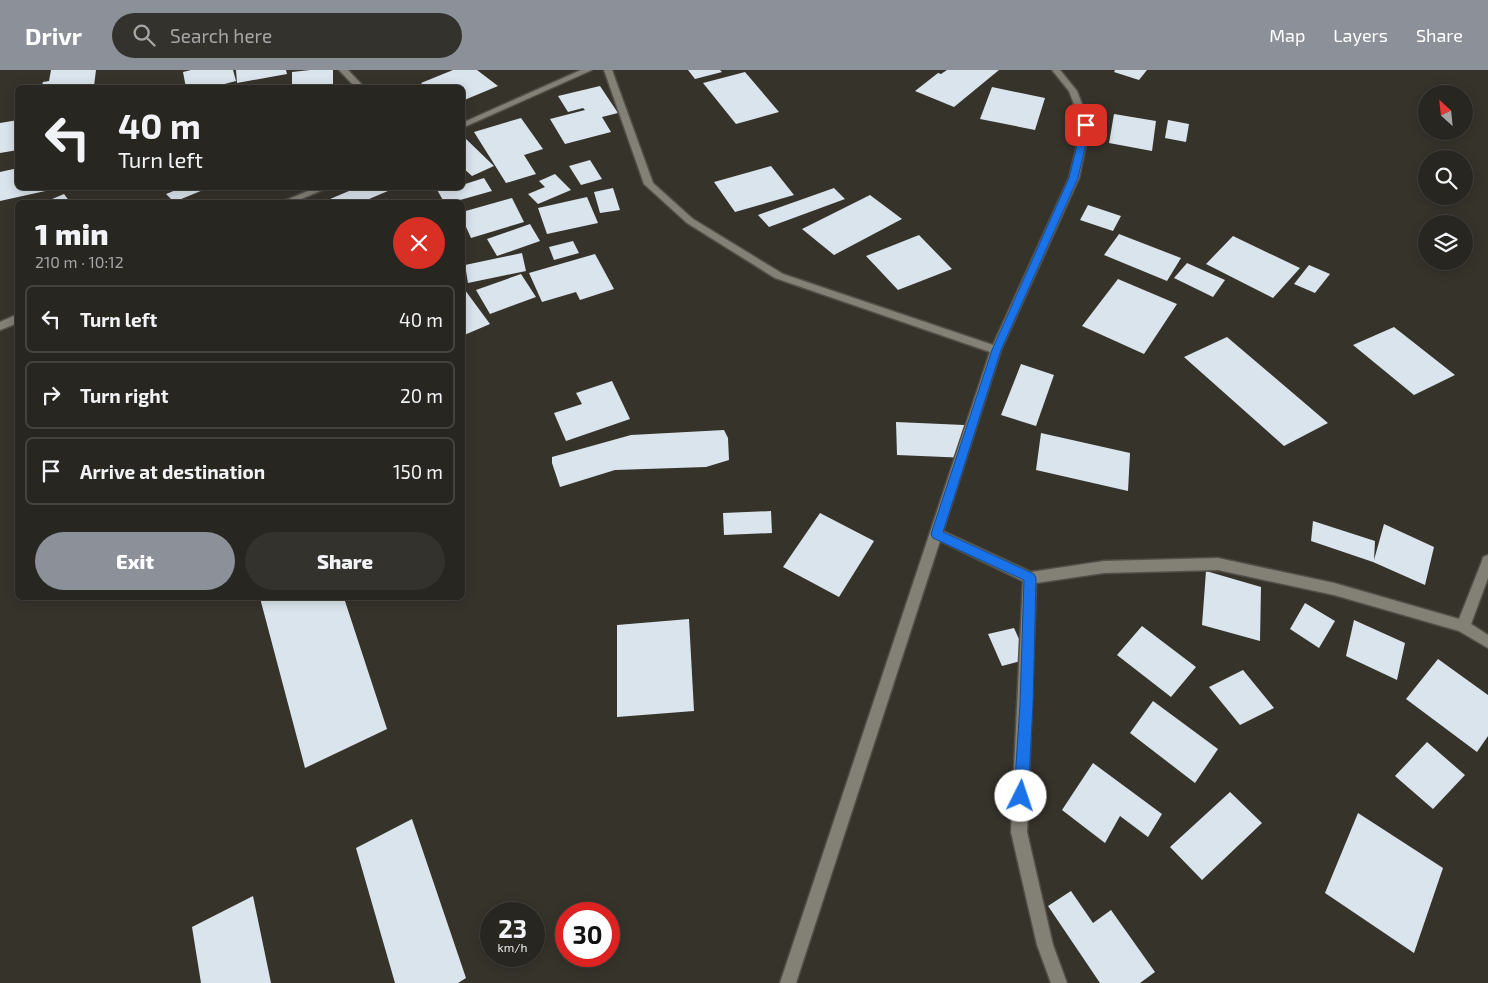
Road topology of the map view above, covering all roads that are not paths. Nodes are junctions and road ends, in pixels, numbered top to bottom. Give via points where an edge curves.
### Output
1 (343, 70) edge
2 (588, 70) edge
3 (608, 70) edge
4 (1056, 70) edge
5 (357, 85) edge
6 (465, 125) edge
7 (317, 190) edge
8 (292, 200) edge
9 (15, 319) edge
10 (0, 326) edge
11 (996, 350) junction
12 (937, 534) junction
13 (1488, 561) edge
14 (1030, 578) junction
15 (1462, 626) junction
16 (1488, 642) edge
17 (788, 983) edge
18 (1059, 983) edge

1 - 5 street
2 - 6 street
3 - 11 street via 649,184 690,221 780,276
4 - 11 street via 1073,91 1086,125 1074,178
7 - 8 street
9 - 10 street
11 - 12 street
12 - 14 street
12 - 17 street
13 - 15 street
14 - 15 street via 1104,567 1218,564 1334,589
14 - 18 street via 1018,832 1044,944
15 - 16 street

